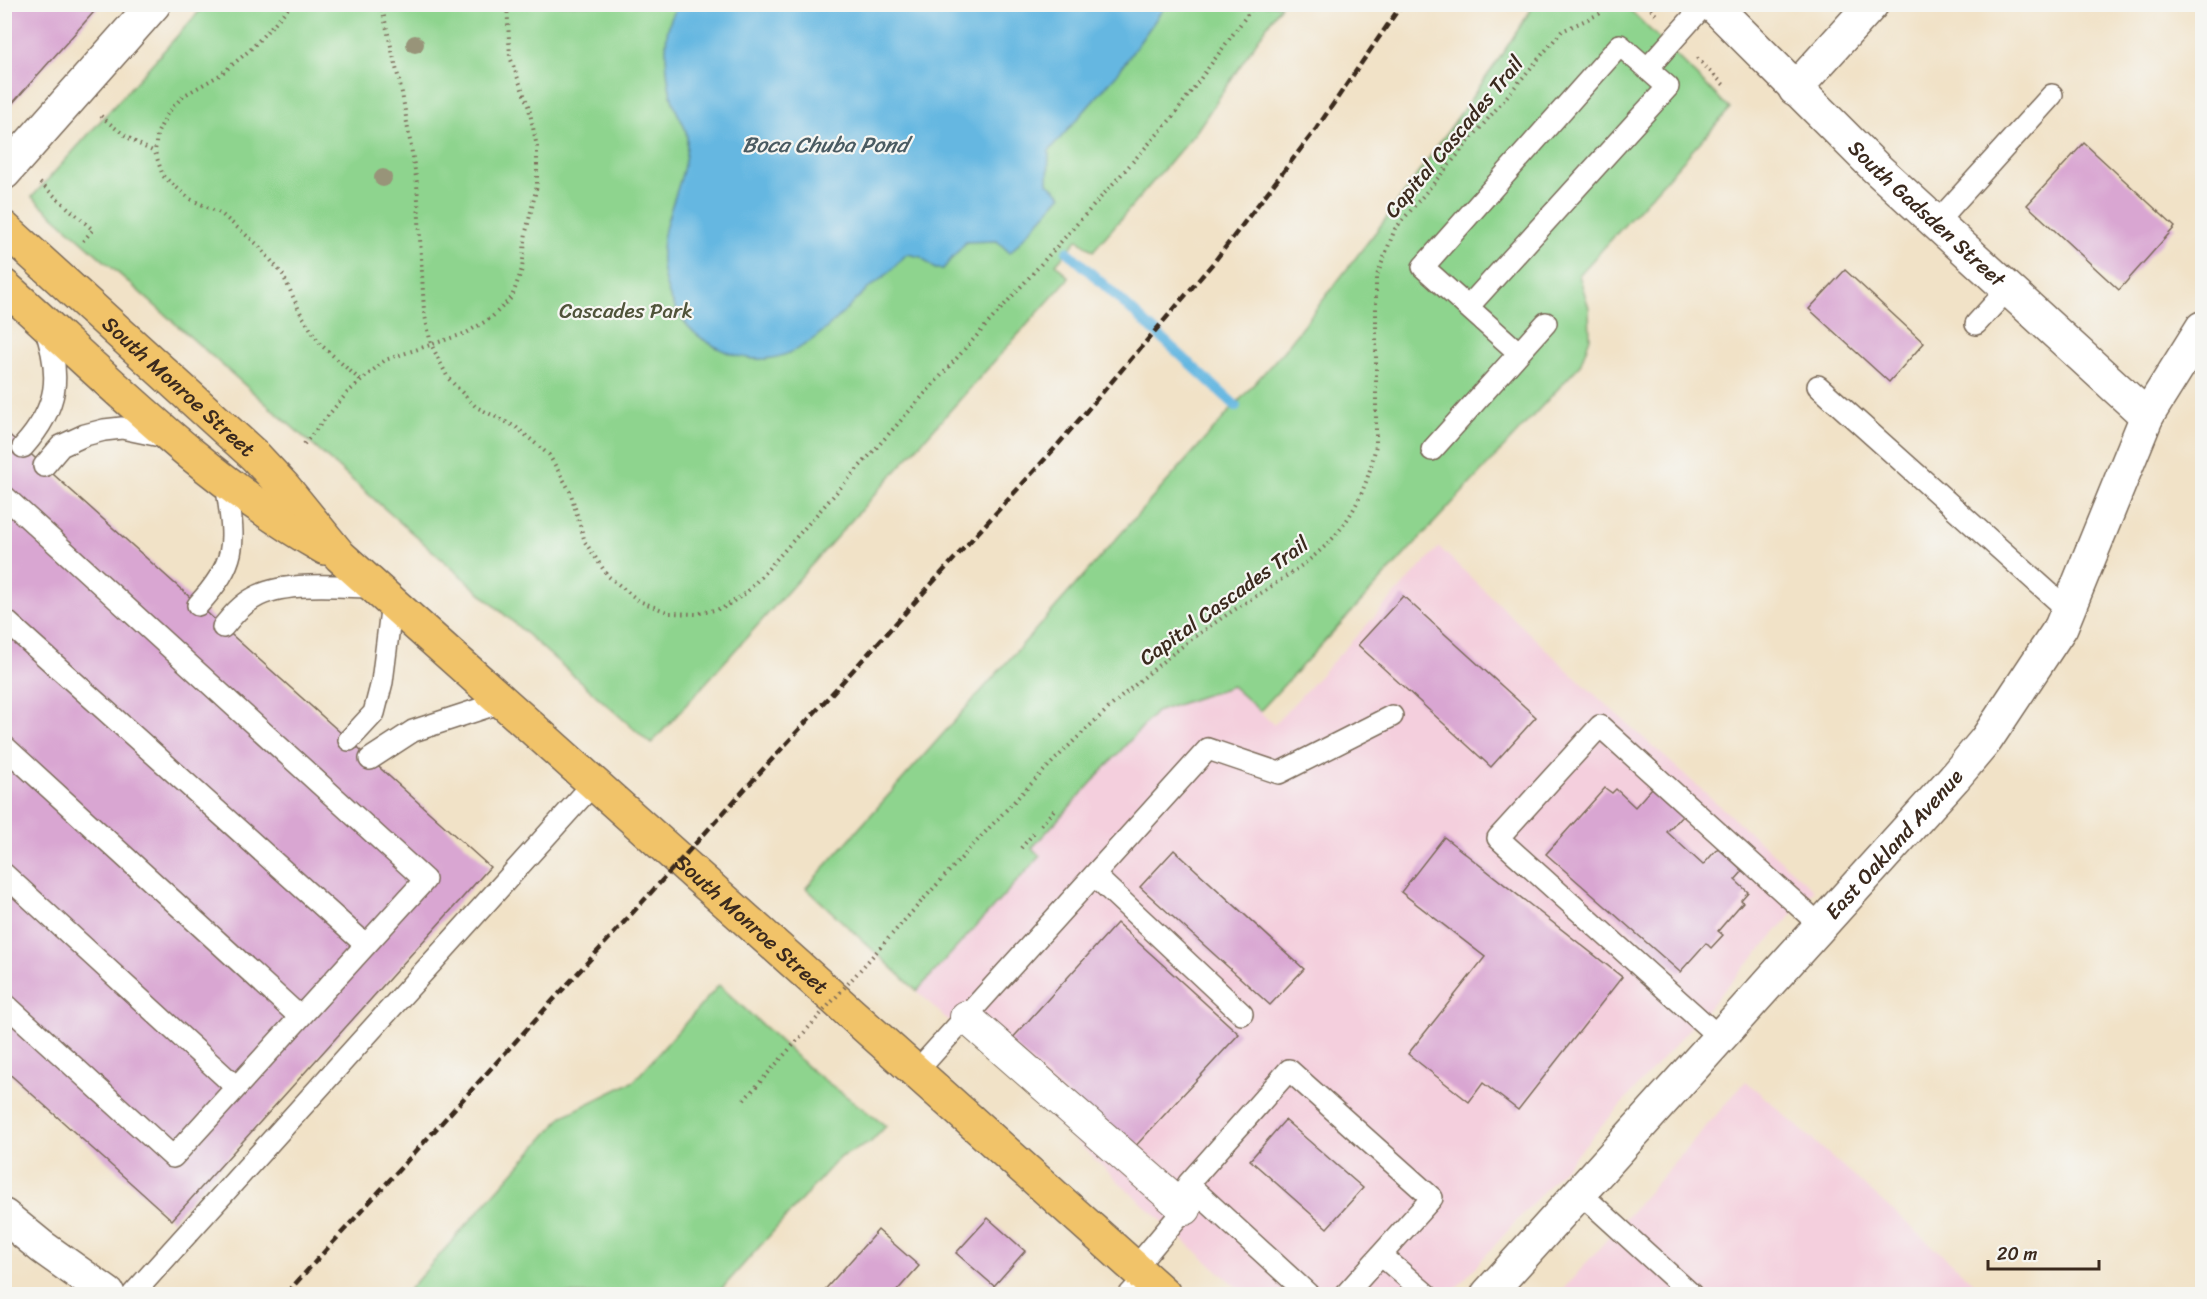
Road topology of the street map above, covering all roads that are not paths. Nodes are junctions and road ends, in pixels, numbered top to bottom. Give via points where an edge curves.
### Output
1 (154, 4) edge
2 (1705, 4) edge
3 (1712, 4) edge
4 (1872, 4) edge
5 (1647, 69) junction
6 (1796, 89) junction
7 (2052, 95) dead end
8 (4, 173) edge
9 (1936, 223) junction
10 (4, 228) edge
11 (8, 289) edge
12 (2008, 290) junction
13 (1468, 308) junction
14 (42, 319) junction
15 (1546, 323) dead end
16 (1976, 324) dead end
17 (2202, 328) edge
18 (1519, 353) junction
19 (1818, 386) dead end
20 (2147, 416) junction
21 (175, 440) junction
22 (23, 447) dead end
23 (1432, 450) dead end
24 (44, 466) dead end
25 (226, 483) junction
26 (4, 496) edge
27 (340, 556) junction
28 (384, 595) junction
29 (198, 605) dead end
30 (2068, 610) junction
31 (4, 619) edge
32 (223, 627) dead end
33 (502, 702) junction
34 (1392, 716) dead end
35 (349, 740) dead end
36 (4, 746) edge
37 (370, 759) dead end
38 (594, 783) junction
39 (4, 874) edge
40 (1094, 875) junction
41 (1821, 926) junction
42 (366, 945) junction
43 (4, 1003) edge
44 (1242, 1014) dead end
45 (300, 1017) junction
46 (966, 1017) junction
47 (1720, 1038) junction
48 (916, 1072) junction
49 (236, 1087) junction
50 (1580, 1193) junction
51 (1192, 1201) junction
52 (4, 1216) edge
53 (1382, 1255) junction
54 (1143, 1284) edge
55 (108, 1294) edge
56 (133, 1294) edge
57 (1308, 1294) edge
58 (1346, 1294) edge
59 (1426, 1294) edge
60 (1488, 1294) edge
61 (1691, 1294) edge

1 - 8 street
2 - 5 lane
3 - 6 street, South Gadsden Street
4 - 6 street
5 - 13 lane via 1668,87
5 - 13 lane via 1620,45 1423,267
6 - 9 street, South Gadsden Street
7 - 9 lane
9 - 12 street, South Gadsden Street
10 - 27 main road, South Monroe Street via 255,456
11 - 14 main road, South Monroe Street
12 - 16 lane
12 - 20 street, South Gadsden Street
13 - 18 lane
14 - 21 main road, South Monroe Street
14 - 22 lane via 54,365 54,392 43,422
15 - 18 lane
17 - 20 street, East Oakland Avenue
18 - 23 lane
19 - 30 lane
20 - 30 street, East Oakland Avenue
21 - 24 lane via 122,428 104,430 61,446
21 - 25 main road, South Monroe Street
25 - 27 main road, South Monroe Street
25 - 29 lane via 233,538 229,561 219,581
26 - 42 lane via 425,880
27 - 28 main road, South Monroe Street
28 - 32 lane via 300,587 270,591 252,598
28 - 33 main road, South Monroe Street
28 - 35 lane via 382,682 374,713
30 - 41 street, East Oakland Avenue via 2061,627 1986,740
31 - 42 lane
33 - 37 lane via 413,731
33 - 38 main road, South Monroe Street
34 - 40 lane via 1279,773 1208,749
36 - 45 lane
38 - 48 main road, South Monroe Street
38 - 56 lane
39 - 49 lane
40 - 44 lane
40 - 46 lane
41 - 47 street, East Oakland Avenue
41 - 47 lane via 1600,726 1498,838
42 - 45 lane
43 - 49 lane via 172,1156
45 - 49 lane
46 - 48 lane
46 - 51 street
47 - 50 street, East Oakland Avenue
48 - 54 main road, South Monroe Street
50 - 60 street, East Oakland Avenue
50 - 61 lane
51 - 53 lane via 1188,1184 1289,1070 1432,1198
51 - 54 lane
51 - 57 lane
52 - 55 street
53 - 58 lane
53 - 59 lane

